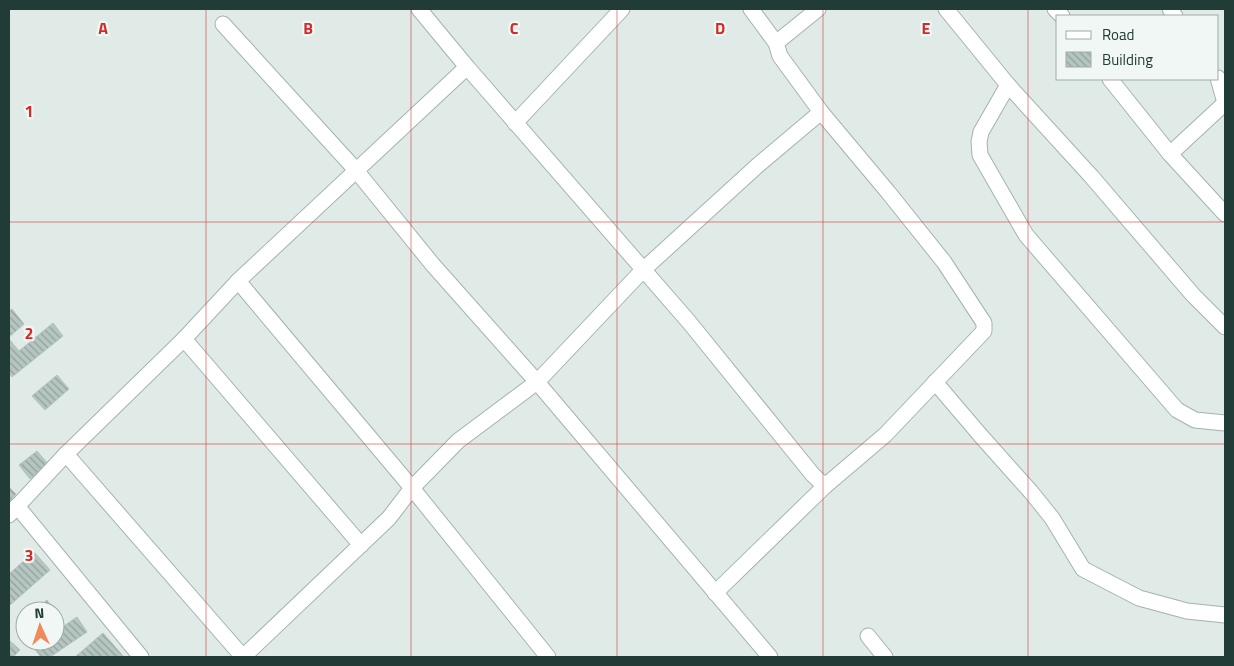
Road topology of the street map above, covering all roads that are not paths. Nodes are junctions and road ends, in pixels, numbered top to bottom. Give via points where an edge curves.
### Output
1 (419, 9) edge
2 (622, 9) edge
3 (751, 9) edge
4 (818, 9) edge
5 (946, 9) edge
6 (223, 24) dead end
7 (776, 43) junction
8 (466, 67) junction
9 (1111, 80) edge
10 (1219, 80) edge
11 (1008, 85) junction
12 (1225, 104) edge
13 (820, 112) junction
14 (516, 123) junction
15 (1170, 154) junction
16 (355, 169) junction
17 (1225, 214) edge
18 (643, 270) junction
19 (238, 280) junction
20 (1225, 327) edge
21 (184, 339) junction
22 (537, 382) junction
23 (934, 382) junction
24 (1225, 423) edge
25 (66, 454) junction
26 (825, 486) junction
27 (412, 488) junction
28 (13, 511) edge
29 (361, 545) junction
30 (715, 593) junction
31 (1225, 615) edge
32 (868, 636) dead end
33 (141, 657) edge
34 (243, 657) edge
35 (548, 657) edge
36 (770, 657) edge
37 (885, 657) edge

1 - 8 street
2 - 14 street
3 - 7 street
4 - 7 street
5 - 11 street
6 - 16 street
7 - 13 street via 780,56
8 - 14 street
8 - 16 street
9 - 15 street
10 - 12 street
11 - 20 street via 1192,295
11 - 24 street via 981,132 980,155 1026,235 1177,410 1195,420
12 - 15 street
13 - 18 street
13 - 23 street via 944,262 984,323 984,331
14 - 18 street
15 - 17 street
16 - 19 street
16 - 22 street via 433,265
18 - 22 street
18 - 26 street
19 - 21 street
19 - 27 street
21 - 25 street
21 - 29 street
22 - 27 street via 458,441
22 - 30 street
23 - 26 street via 885,435
23 - 31 street via 1052,518 1083,569 1139,598 1187,611
25 - 28 street
25 - 34 street
26 - 30 street
27 - 29 street via 389,518
27 - 35 street
28 - 33 street
29 - 34 street
30 - 36 street
32 - 37 street

